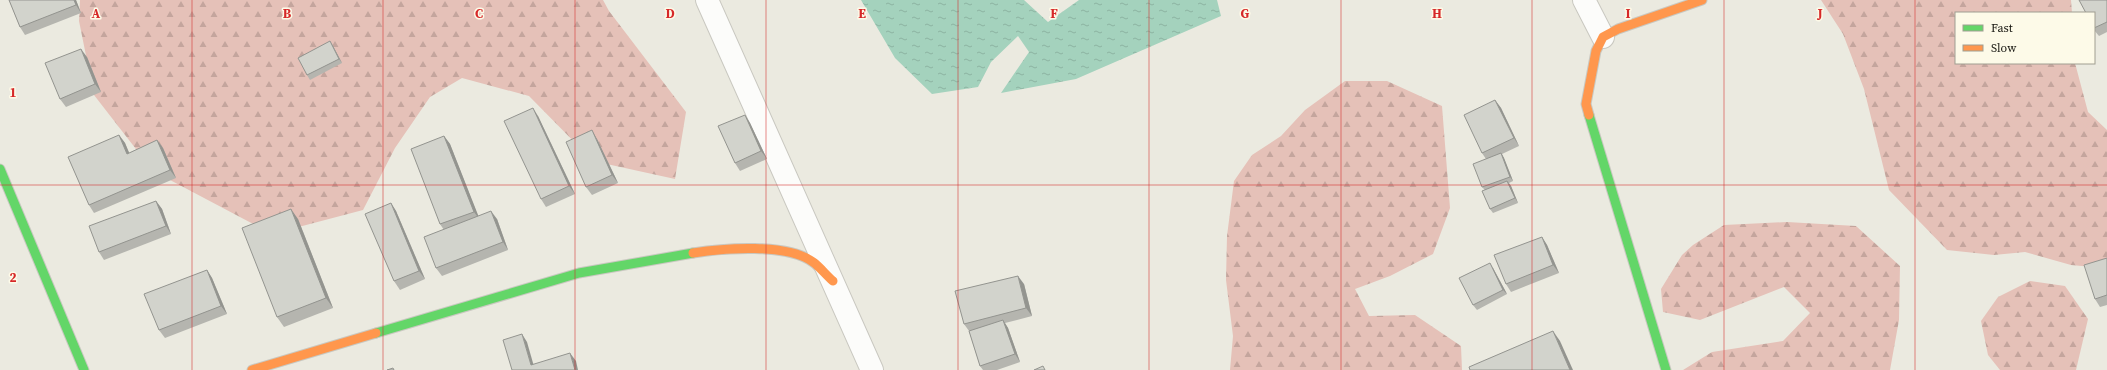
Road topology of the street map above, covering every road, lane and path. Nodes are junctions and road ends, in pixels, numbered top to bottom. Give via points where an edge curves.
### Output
1 (707, 0) edge
2 (1584, 0) edge
3 (1702, 0) edge
4 (1603, 37) junction
5 (0, 169) edge
6 (833, 281) junction
7 (84, 370) edge
8 (252, 370) edge
9 (872, 370) edge
10 (1666, 370) edge

1 - 6 street
2 - 4 street
3 - 4 street via 1618,29
4 - 10 street via 1596,51 1586,104
5 - 7 street
6 - 8 street via 812,261 791,253 756,248 706,251 579,273
6 - 9 street

